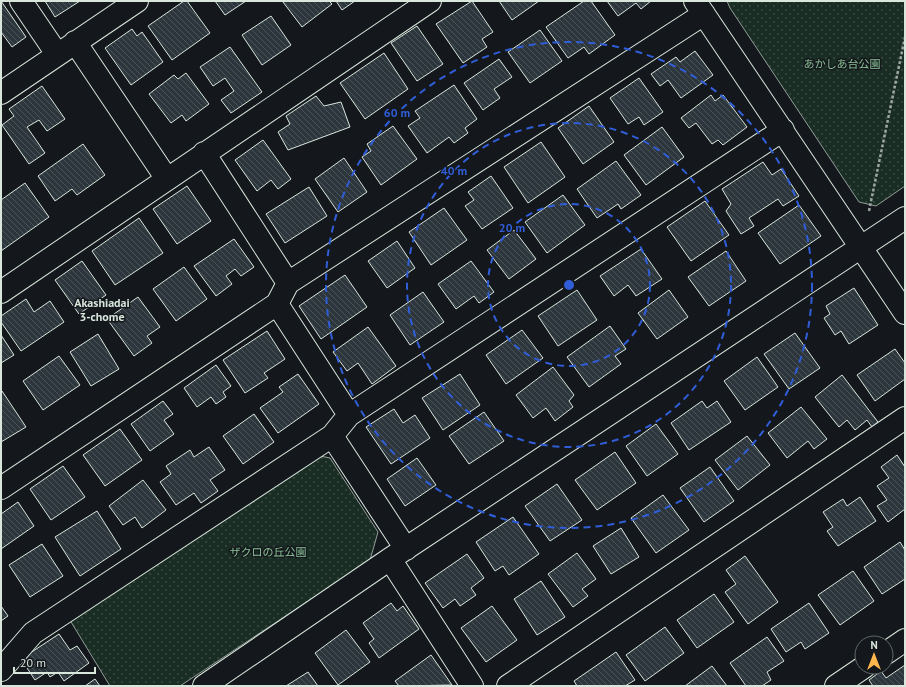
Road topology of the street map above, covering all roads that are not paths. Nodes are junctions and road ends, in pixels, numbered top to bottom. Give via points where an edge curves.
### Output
1 (21, 1) edge
2 (137, 1) edge
3 (430, 1) edge
4 (700, 7) edge
5 (76, 42) junction
6 (57, 54) junction
7 (1, 93) edge
8 (783, 130) junction
9 (204, 153) junction
10 (167, 179) junction
11 (905, 218) edge
12 (862, 247) junction
13 (288, 283) junction
14 (1, 292) edge
15 (277, 304) junction
16 (905, 313) edge
17 (349, 415) junction
18 (905, 418) edge
19 (332, 436) junction
20 (1, 488) edge
21 (398, 554) junction
22 (905, 640) edge
23 (894, 648) edge
24 (1, 670) edge
25 (854, 674) edge
26 (516, 684) edge
27 (204, 686) edge
28 (472, 686) edge
29 (836, 686) edge

1 - 6 street
2 - 5 street
3 - 9 street
4 - 8 street
4 - 13 street
5 - 6 street
5 - 10 street
6 - 7 street
8 - 12 street
8 - 17 street
9 - 10 street
9 - 13 street
10 - 14 street
11 - 12 street
12 - 16 street
12 - 21 street
13 - 15 street
15 - 17 street
15 - 20 street
17 - 19 street
18 - 26 street
19 - 21 street
19 - 24 street via 33,633
21 - 27 street
21 - 28 street
22 - 23 street
25 - 29 street

